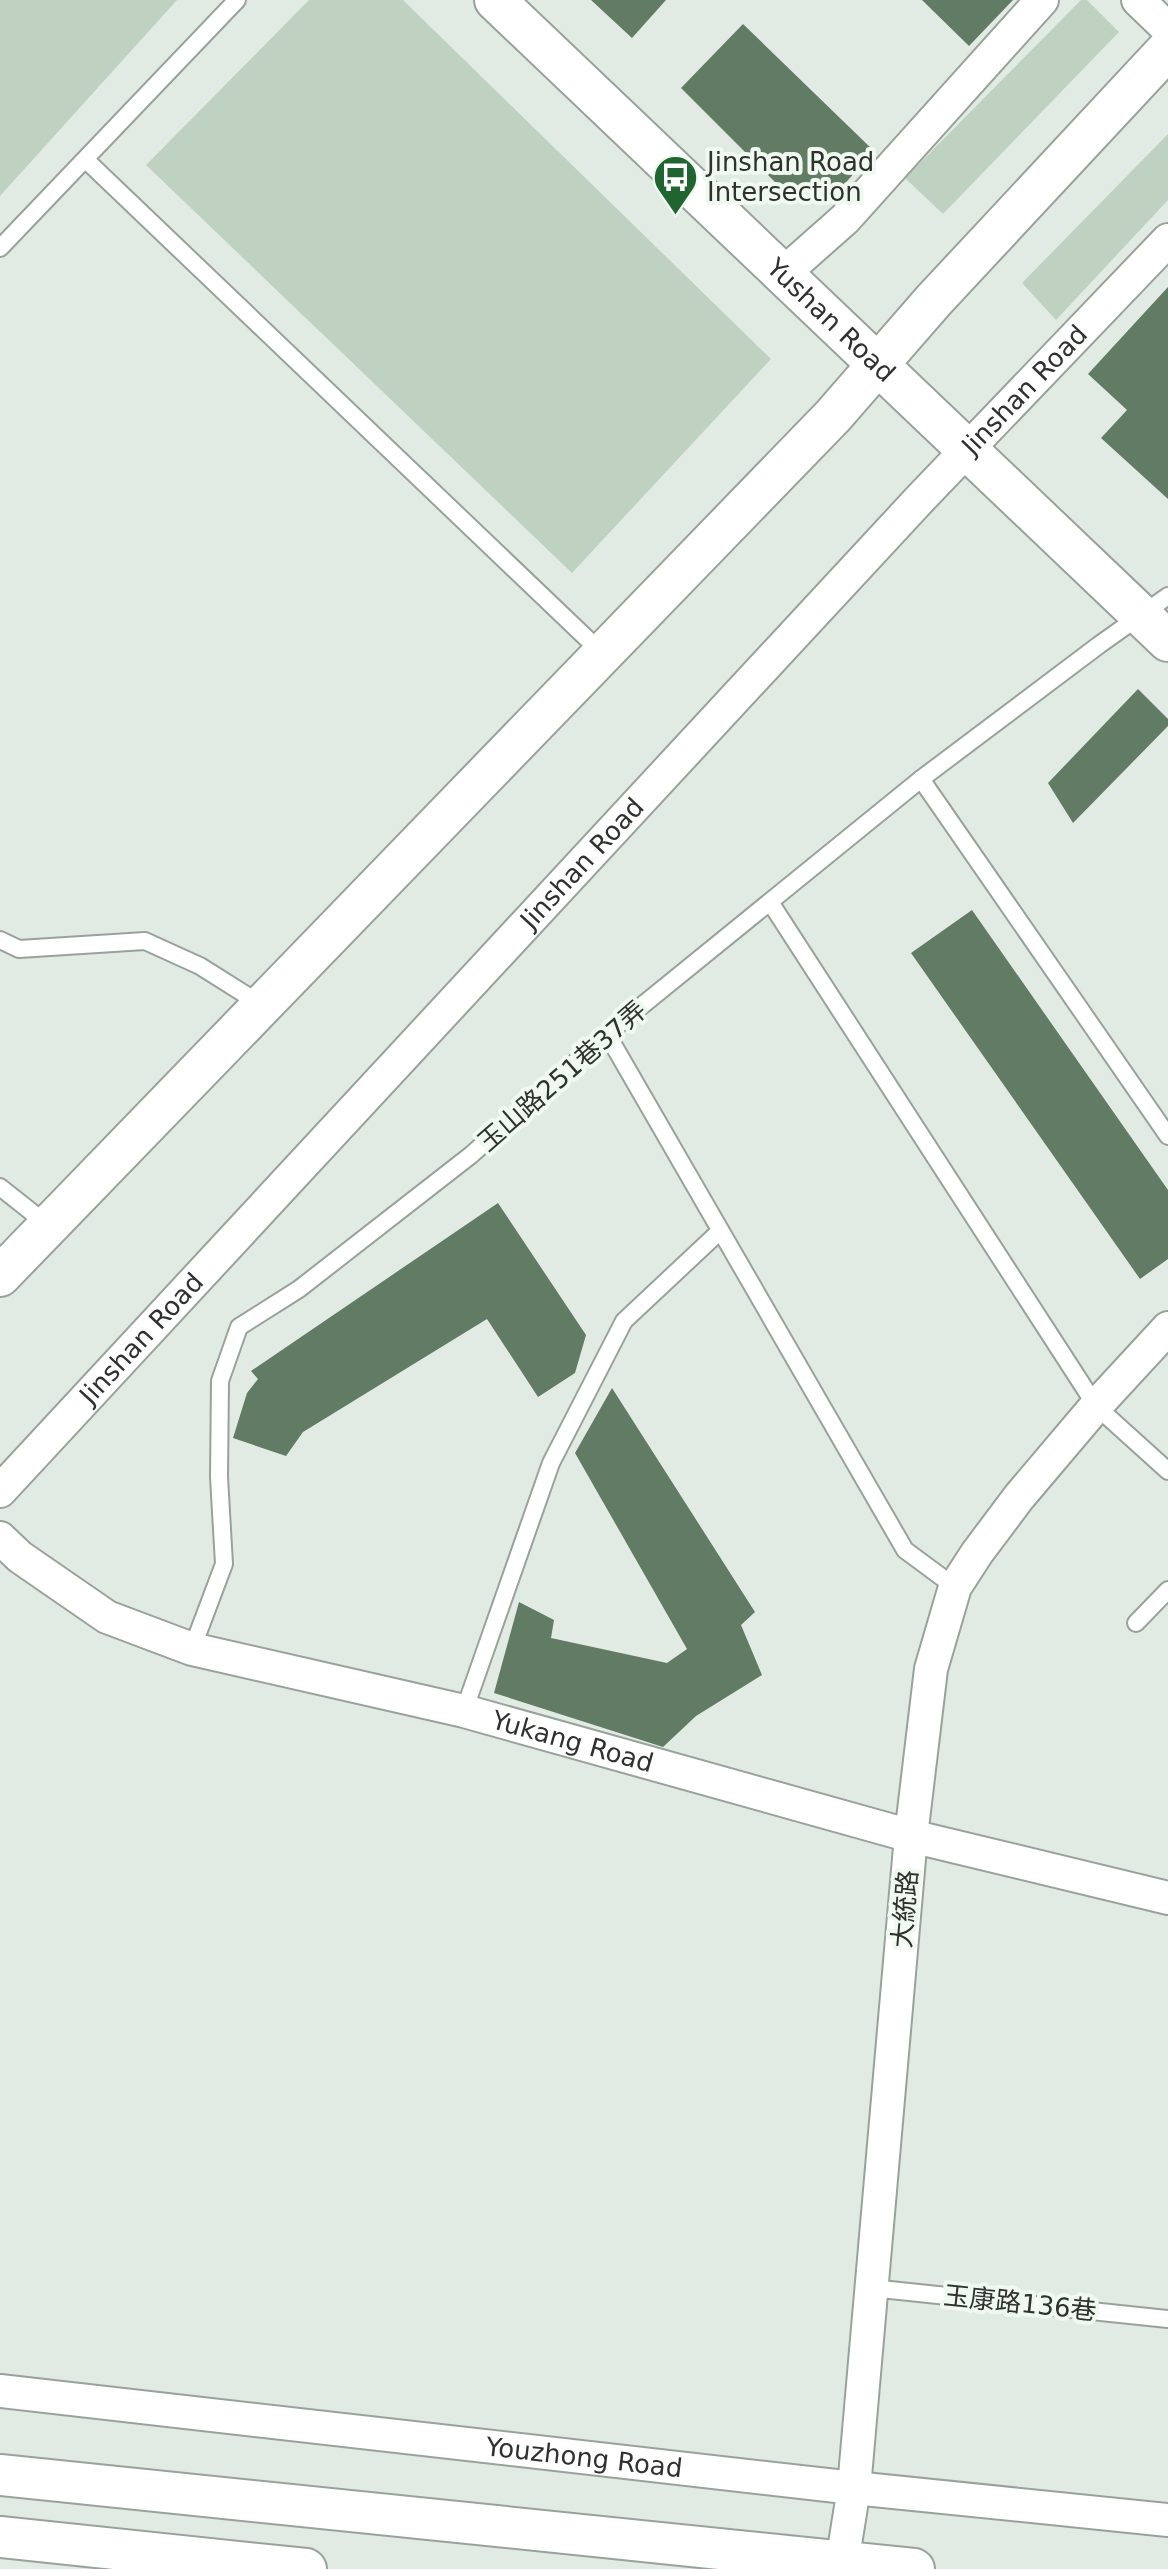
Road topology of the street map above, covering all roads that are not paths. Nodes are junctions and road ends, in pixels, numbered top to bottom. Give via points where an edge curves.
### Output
1 (237, 0) edge
2 (495, 0) edge
3 (1042, 0) edge
4 (1138, 0) edge
5 (1168, 29) edge
6 (1168, 49) edge
7 (86, 160) junction
8 (1168, 240) edge
9 (0, 248) edge
10 (784, 273) junction
11 (877, 365) junction
12 (968, 449) junction
13 (1159, 618) edge
14 (602, 653) junction
15 (921, 779) junction
16 (770, 902) junction
17 (0, 940) edge
18 (262, 1005) junction
19 (607, 1034) junction
20 (1168, 1136) edge
21 (0, 1187) edge
22 (48, 1225) junction
23 (720, 1231) junction
24 (2, 1269) edge
25 (1168, 1328) edge
26 (1096, 1406) junction
27 (1168, 1471) edge
28 (0, 1491) edge
29 (0, 1538) edge
30 (955, 1587) junction
31 (1168, 1590) edge
32 (1136, 1623) dead end
33 (192, 1649) junction
34 (464, 1711) junction
35 (911, 1836) junction
36 (1168, 1898) edge
37 (871, 2288) junction
38 (1168, 2319) edge
39 (0, 2391) edge
40 (0, 2475) edge
41 (854, 2488) junction
42 (1168, 2520) edge
43 (0, 2537) edge
44 (842, 2566) edge
45 (306, 2569) edge
46 (914, 2569) edge

1 - 7 lane
2 - 10 street, Yushan Road
3 - 10 street via 845,219
4 - 5 street
6 - 11 street
7 - 9 lane
7 - 14 lane
8 - 12 street, Jinshan Road
10 - 11 street, Yushan Road
11 - 12 street, Yushan Road
11 - 14 street
12 - 13 street, Yushan Road
12 - 28 street, Jinshan Road
13 - 15 lane, 玉山路251巷37弄 via 1099,645
14 - 18 street
15 - 16 lane, 玉山路251巷37弄
15 - 20 lane
16 - 19 lane, 玉山路251巷37弄
16 - 26 lane
17 - 18 lane via 19,949 145,941 200,966
18 - 22 street
19 - 23 lane
19 - 33 lane, 玉山路251巷37弄 via 471,1155 299,1289 239,1327 220,1381 224,1564
21 - 22 lane
22 - 24 street
23 - 30 lane via 905,1550
23 - 34 lane via 624,1321 551,1463
25 - 26 street, 大統路
26 - 27 lane
26 - 30 street, 大統路 via 1019,1497
29 - 33 street, Yukang Road via 107,1617
30 - 35 street, 大統路 via 931,1669
31 - 32 lane
33 - 34 street, Yukang Road
34 - 35 street, Yukang Road
35 - 36 street, Yukang Road
35 - 37 street, 大統路
37 - 38 lane, 玉康路136巷
37 - 41 street, 大統路
39 - 41 street, Youzhong Road
40 - 44 street
41 - 42 street, Youzhong Road
41 - 44 street, 大統路
43 - 45 street
44 - 46 street

